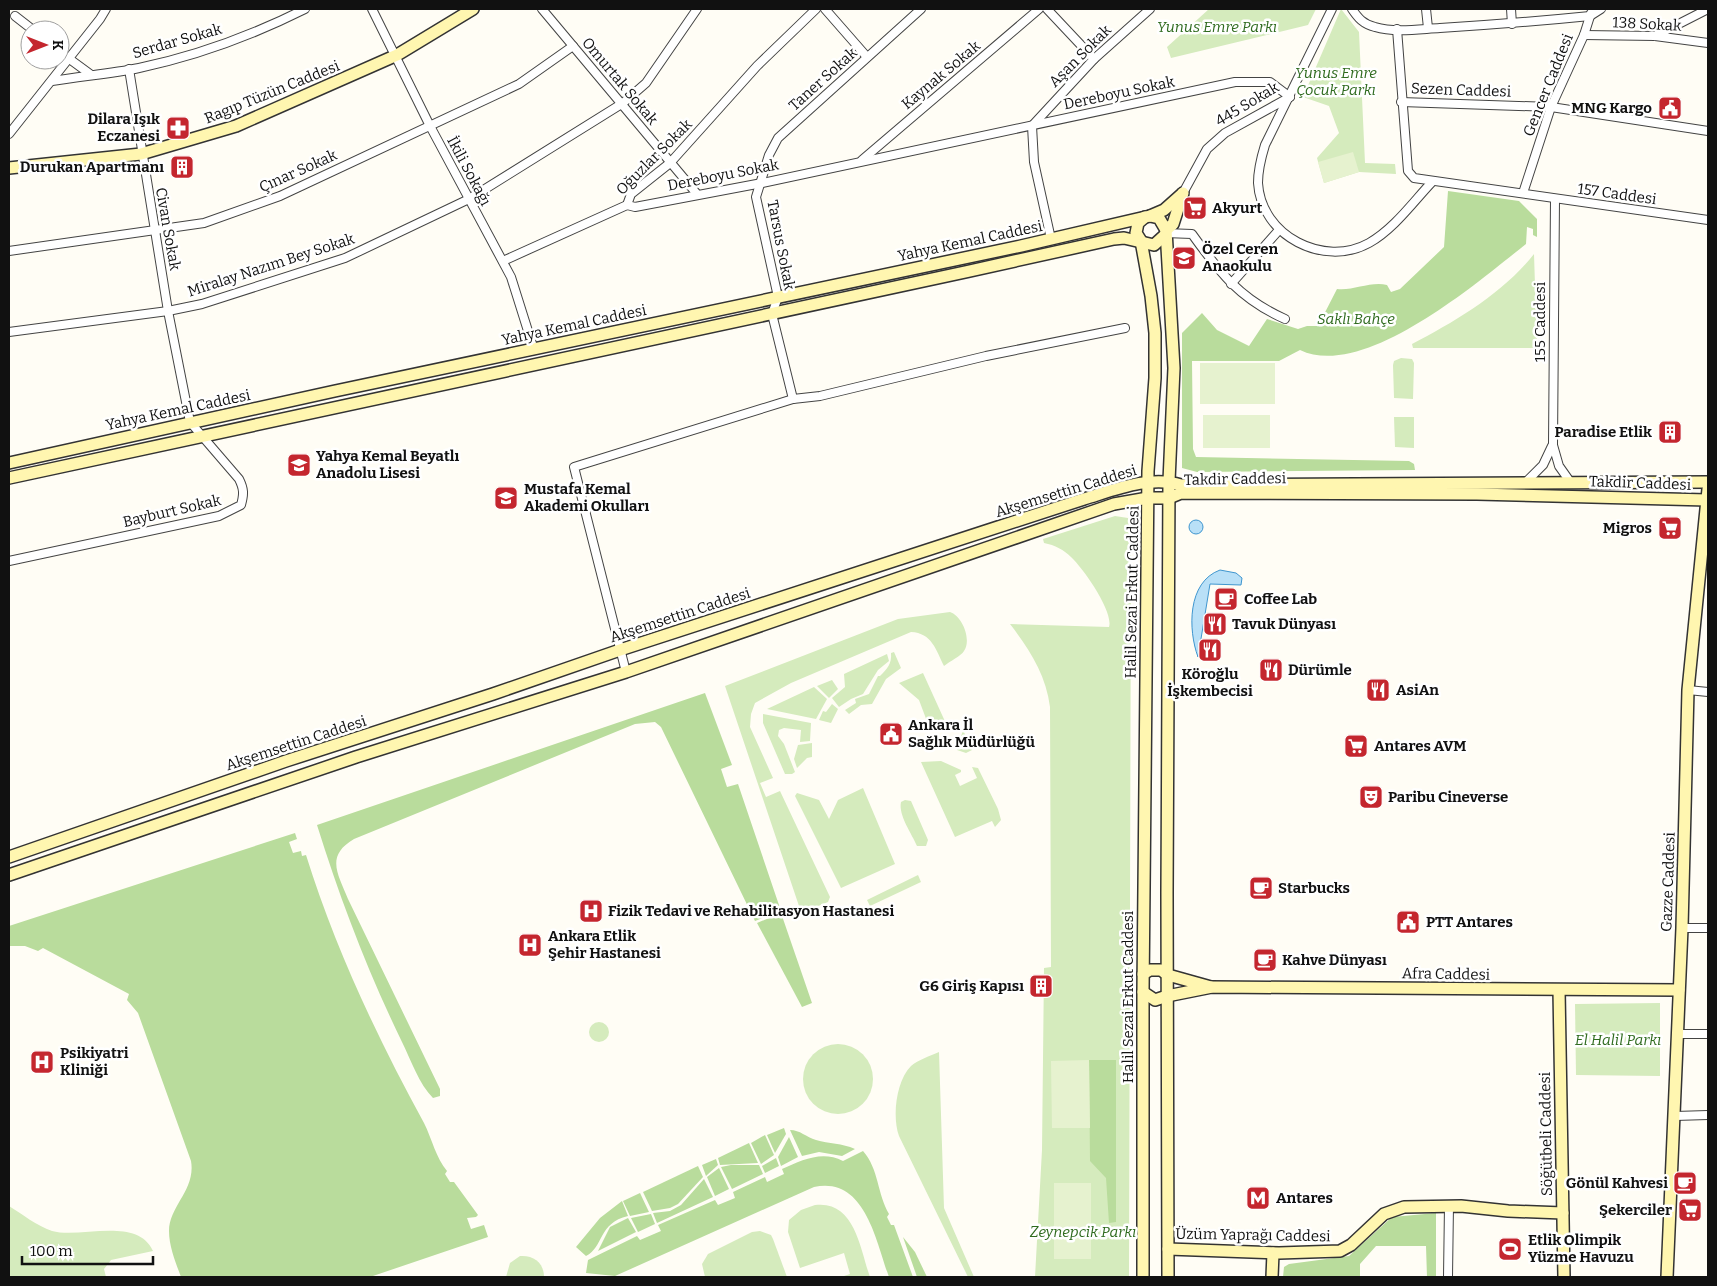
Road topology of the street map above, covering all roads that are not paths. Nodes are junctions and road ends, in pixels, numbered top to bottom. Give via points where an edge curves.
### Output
1 (106, 9) edge
2 (305, 9) edge
3 (372, 9) edge
4 (473, 9) edge
5 (542, 9) edge
6 (697, 9) edge
7 (816, 9) edge
8 (824, 9) edge
9 (921, 9) edge
10 (1039, 9) edge
11 (1047, 9) edge
12 (1150, 9) edge
13 (1332, 9) edge
14 (1352, 9) edge
15 (1426, 9) edge
16 (1511, 9) edge
17 (1601, 9) edge
18 (1708, 9) edge
19 (1591, 12) edge
20 (15, 16) dead end
21 (20, 20) edge
22 (1512, 24) junction
23 (1428, 28) junction
24 (1396, 29) junction
25 (1584, 35) junction
26 (1655, 36) junction
27 (1708, 42) edge
28 (573, 46) junction
29 (397, 55) junction
30 (867, 57) junction
31 (70, 58) edge
32 (1094, 59) junction
33 (70, 60) edge
34 (129, 69) junction
35 (60, 70) edge
36 (90, 74) junction
37 (52, 81) junction
38 (1290, 97) junction
39 (1401, 102) junction
40 (623, 103) junction
41 (1551, 107) junction
42 (430, 126) junction
43 (1032, 126) junction
44 (1708, 131) edge
45 (9, 134) edge
46 (141, 154) junction
47 (860, 161) junction
48 (670, 163) junction
49 (9, 168) edge
50 (762, 182) junction
51 (1432, 182) junction
52 (1183, 193) junction
53 (1523, 193) junction
54 (697, 194) junction
55 (469, 199) junction
56 (1554, 199) junction
57 (627, 205) junction
58 (1147, 216) junction
59 (1708, 220) edge
60 (154, 230) junction
61 (1279, 230) junction
62 (1165, 233) junction
63 (1051, 239) junction
64 (1141, 241) junction
65 (9, 251) edge
66 (503, 261) junction
67 (1231, 284) junction
68 (778, 297) junction
69 (168, 311) junction
70 (772, 314) junction
71 (1285, 319) dead end
72 (1125, 328) dead end
73 (9, 332) edge
74 (534, 350) junction
75 (793, 400) junction
76 (190, 422) junction
77 (203, 436) junction
78 (1553, 445) junction
79 (9, 463) edge
80 (9, 478) edge
81 (1148, 481) junction
82 (1169, 481) junction
83 (1708, 482) edge
84 (1525, 483) junction
85 (1571, 483) junction
86 (1708, 494) edge
87 (1148, 498) junction
88 (1169, 498) junction
89 (9, 561) edge
90 (620, 650) junction
91 (626, 672) junction
92 (1688, 690) junction
93 (1708, 692) edge
94 (9, 857) edge
95 (9, 875) edge
96 (1682, 928) junction
97 (1708, 928) edge
98 (1143, 974) junction
99 (1168, 975) junction
100 (1212, 988) junction
101 (1559, 990) junction
102 (1679, 990) junction
103 (1142, 992) junction
104 (1167, 996) junction
105 (1678, 1034) junction
106 (1708, 1034) edge
107 (1675, 1116) junction
108 (1708, 1116) edge
109 (1449, 1205) junction
110 (1562, 1213) junction
111 (1168, 1249) junction
112 (1273, 1253) junction
113 (1142, 1277) edge
114 (1168, 1277) edge
115 (1272, 1277) edge
116 (1448, 1277) edge
117 (1564, 1277) edge
118 (1667, 1277) edge

1 - 31 street
2 - 34 street, Serdar Sokak via 265,29
3 - 29 street, İkili Sokağı
4 - 29 main road, Ragıp Tüzün Caddesi
5 - 28 street, Omurtak Sokak
6 - 40 street, Miralay Nazım Bey Sokak via 646,83
7 - 48 street, Oğuzlar Sokak via 757,66
8 - 30 street
9 - 30 street, Taner Sokak
10 - 47 street, Kaynak Sokak
11 - 32 street
12 - 32 street, Aşan Sokak
13 - 38 street, 445 Sokak
14 - 24 street via 1368,25
15 - 23 street
16 - 22 street
17 - 19 street
18 - 26 street
19 - 22 street
19 - 25 street, Gencer Caddesi
20 - 21 street
22 - 23 street
23 - 24 street
24 - 39 street
25 - 26 street, 138 Sokak
25 - 41 street, Gencer Caddesi
26 - 27 street, 138 Sokak
28 - 40 street, Omurtak Sokak
28 - 42 street, Çınar Sokak via 519,84
29 - 42 street, İkili Sokağı
29 - 46 main road, Ragıp Tüzün Caddesi via 236,126
30 - 50 street, Taner Sokak via 778,138 769,155
32 - 43 street, Aşan Sokak
33 - 36 street
34 - 36 street, Serdar Sokak
34 - 46 street, Civan Sokak
35 - 37 street
36 - 37 street, Serdar Sokak
37 - 45 street
38 - 43 street, Dereboyu Sokak via 1270,82 1236,82
38 - 52 street, 445 Sokak via 1225,133 1207,150
38 - 61 street via 1265,145 1259,167 1262,202
39 - 41 street, Sezen Caddesi
39 - 51 street, 157 Caddesi via 1408,170 1414,178
40 - 48 street, Omurtak Sokak
40 - 55 street, Miralay Nazım Bey Sokak
41 - 44 street, Sezen Caddesi
41 - 53 street, Gencer Caddesi
42 - 55 street, İkili Sokağı
42 - 60 street, Çınar Sokak via 280,196 204,223
43 - 47 street, Dereboyu Sokak
43 - 63 street via 1034,162
46 - 49 main road, Ragıp Tüzün Caddesi
46 - 60 street, Civan Sokak
47 - 50 street, Dereboyu Sokak
48 - 54 street, Omurtak Sokak
48 - 57 street, Oğuzlar Sokak via 631,194
50 - 54 street, Dereboyu Sokak
50 - 68 street, Tarsus Sokak via 756,197
51 - 53 street, 157 Caddesi
51 - 61 street via 1386,231 1370,243 1354,249 1316,250
52 - 58 main road, 445 Sokak via 1164,210
52 - 62 main road, 445 Sokak via 1173,224
53 - 56 street, 157 Caddesi
54 - 57 street, Dereboyu Sokak via 635,207
55 - 66 street, İkili Sokağı
55 - 69 street, Miralay Nazım Bey Sokak via 345,258 202,304
56 - 59 street, 157 Caddesi
56 - 78 street, 155 Caddesi
57 - 66 street, Oğuzlar Sokak
58 - 62 main road via 1159,218
58 - 63 main road, Yahya Kemal Caddesi
58 - 64 main road via 1136,228
60 - 65 street, Çınar Sokak
60 - 69 street, Civan Sokak
61 - 67 street
62 - 64 main road via 1154,245
62 - 67 street via 1192,234
62 - 82 main road via 1174,368
63 - 68 main road, Yahya Kemal Caddesi
64 - 70 main road, Yahya Kemal Caddesi via 1114,239
64 - 81 main road via 1155,333
66 - 74 street, İkili Sokağı
67 - 71 street via 1259,307
68 - 70 street, Tarsus Sokak
68 - 74 main road, Yahya Kemal Caddesi
69 - 73 street, Miralay Nazım Bey Sokak
69 - 76 street, Civan Sokak
70 - 75 street
70 - 77 main road, Yahya Kemal Caddesi
72 - 75 street
74 - 76 main road, Yahya Kemal Caddesi
75 - 90 street via 574,467
76 - 77 street, Bayburt Sokak
76 - 79 main road, Yahya Kemal Caddesi
77 - 80 main road, Yahya Kemal Caddesi
77 - 89 street, Bayburt Sokak via 239,479 244,490 240,505 234,510 219,516
78 - 84 street, 155 Caddesi via 1543,465
78 - 85 street, 155 Caddesi via 1559,466
81 - 82 main road
81 - 87 main road, Akşemsettin Caddesi
81 - 90 main road, Akşemsettin Caddesi
82 - 84 main road, Takdir Caddesi via 1181,484
82 - 88 main road, Takdir Caddesi
83 - 85 main road, Takdir Caddesi
84 - 85 main road, Takdir Caddesi
86 - 88 main road, Takdir Caddesi via 1181,493
86 - 92 main road, Gazze Caddesi
87 - 88 main road, Halil Sezai Erkut Caddesi
87 - 91 main road, Akşemsettin Caddesi via 1114,504 1064,520
87 - 98 main road, Halil Sezai Erkut Caddesi
88 - 99 main road
90 - 91 street
90 - 94 main road, Akşemsettin Caddesi
91 - 95 main road, Akşemsettin Caddesi via 356,756
92 - 93 street
92 - 96 main road, Gazze Caddesi
96 - 97 street
96 - 102 main road, Gazze Caddesi
98 - 99 main road via 1156,969
98 - 103 main road, Halil Sezai Erkut Caddesi
99 - 100 main road, Afra Caddesi
99 - 104 main road
100 - 101 main road, Afra Caddesi
100 - 104 main road, Afra Caddesi
101 - 102 main road, Afra Caddesi
101 - 110 main road, Söğütbeli Caddesi
102 - 105 main road, Gazze Caddesi
103 - 104 main road via 1155,1000
103 - 113 main road, Halil Sezai Erkut Caddesi
104 - 111 main road
105 - 106 street
105 - 107 main road, Gazze Caddesi
107 - 108 street
107 - 118 main road, Gazze Caddesi
109 - 110 main road, Üzüm Yaprağı Caddesi
109 - 112 main road, Üzüm Yaprağı Caddesi via 1388,1211 1340,1251
109 - 116 street
110 - 117 main road, Söğütbeli Caddesi
111 - 112 main road, Üzüm Yaprağı Caddesi
111 - 114 main road
112 - 115 main road

